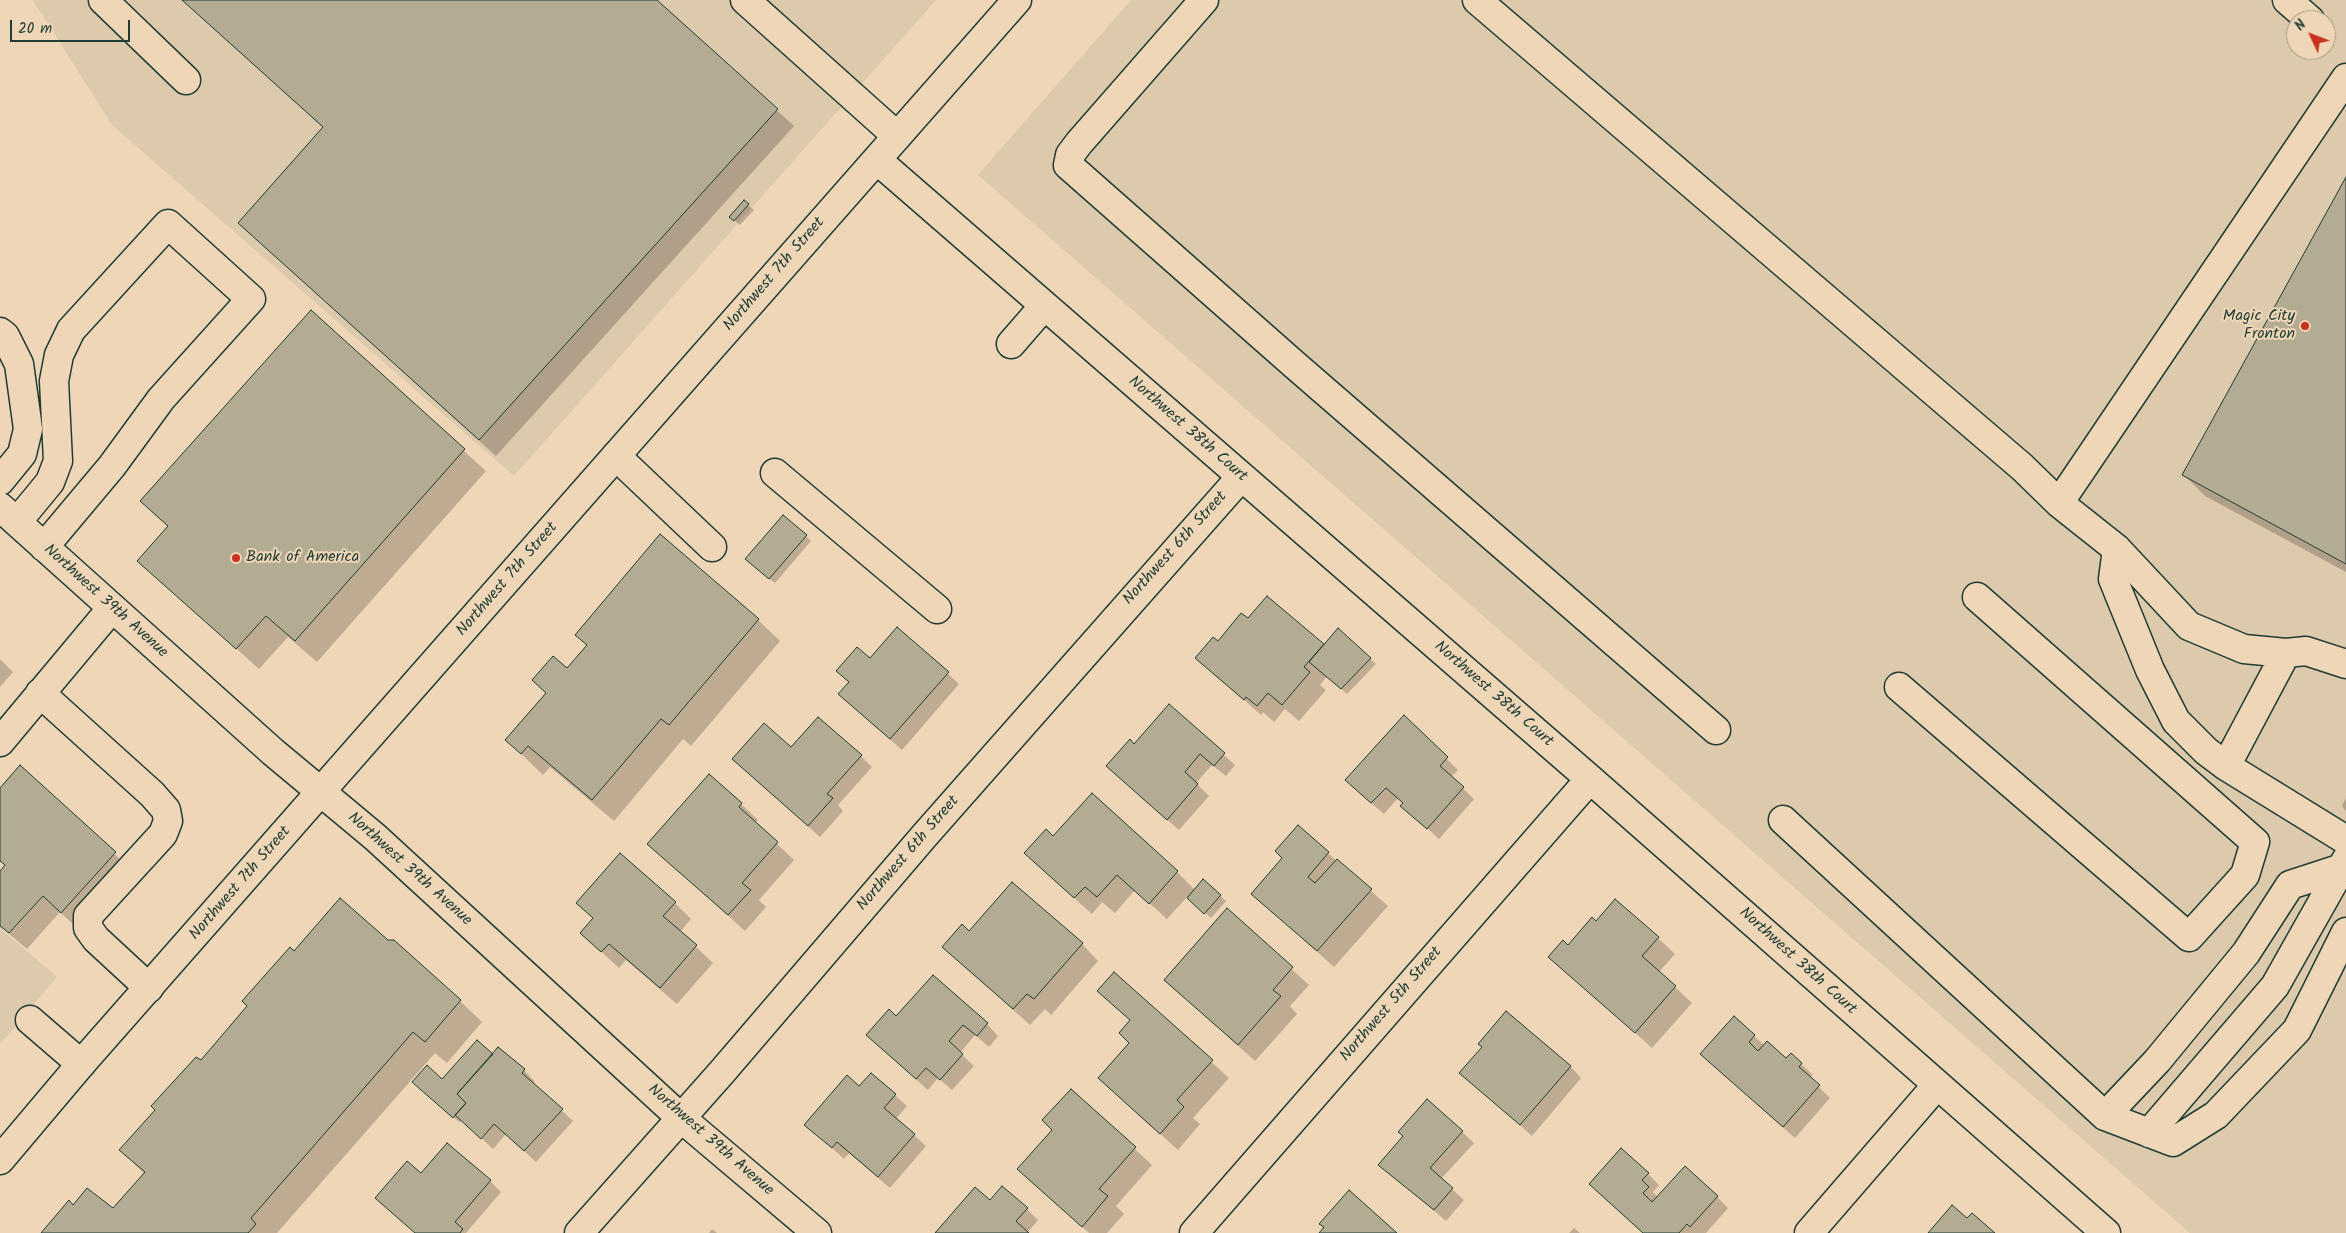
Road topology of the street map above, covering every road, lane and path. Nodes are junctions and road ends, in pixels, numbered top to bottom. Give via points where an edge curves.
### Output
1 (103, 0) edge
2 (745, 0) edge
3 (1017, 0) edge
4 (1204, 0) edge
5 (1477, 0) edge
6 (2287, 0) edge
7 (2298, 10) edge
8 (2346, 78) edge
9 (186, 80) dead end
10 (897, 136) junction
11 (877, 160) junction
12 (1044, 306) junction
13 (0, 332) edge
14 (1011, 344) dead end
15 (616, 456) junction
16 (775, 473) dead end
17 (1241, 477) junction
18 (0, 481) edge
19 (2059, 503) junction
20 (8, 515) edge
21 (44, 547) junction
22 (712, 547) dead end
23 (2117, 549) junction
24 (1977, 597) dead end
25 (112, 608) junction
26 (937, 609) dead end
27 (2286, 653) junction
28 (2346, 664) edge
29 (1899, 687) dead end
30 (40, 693) junction
31 (1716, 730) dead end
32 (0, 742) edge
33 (2226, 766) junction
34 (1590, 779) junction
35 (320, 794) junction
36 (1783, 820) dead end
37 (2346, 840) edge
38 (2345, 871) edge
39 (2346, 932) edge
40 (149, 988) junction
41 (30, 1020) dead end
42 (81, 1064) junction
43 (1937, 1085) junction
44 (2105, 1116) junction
45 (682, 1118) junction
46 (2149, 1133) junction
47 (0, 1160) edge
48 (579, 1233) edge
49 (817, 1233) edge
50 (1194, 1233) edge
51 (1809, 1233) edge
52 (2106, 1233) edge

1 - 9 street
2 - 10 street
3 - 10 street, Northwest 7th Street
4 - 31 street via 1079,143 1070,155 1068,165
5 - 19 street via 2022,467
6 - 7 street
8 - 19 street
10 - 11 street, Northwest 7th Street
11 - 12 street, Northwest 38th Court
11 - 15 street, Northwest 7th Street
12 - 14 street
12 - 17 street, Northwest 38th Court
13 - 18 street via 19,364 28,429 22,454
15 - 22 street
15 - 35 street, Northwest 7th Street
16 - 26 street
17 - 34 street, Northwest 38th Court
17 - 45 street, Northwest 6th Street via 931,827
19 - 23 street
20 - 21 street, Northwest 39th Avenue
20 - 21 street via 50,482 58,461 54,381 59,356 71,330 168,224 251,299 161,399 112,466
21 - 25 street, Northwest 39th Avenue
23 - 27 street via 2188,626 2244,649
23 - 33 street via 2113,579 2150,670 2176,721
24 - 29 street via 2255,842 2245,875 2189,937
25 - 30 street
25 - 35 street, Northwest 39th Avenue
27 - 28 street via 2306,652
27 - 33 street
30 - 32 street
30 - 40 street via 166,810 168,821 163,834 88,916 88,928 96,939
33 - 37 street
34 - 43 street, Northwest 38th Court
34 - 50 street, Northwest 5th Street
35 - 40 street, Northwest 7th Street
35 - 45 street, Northwest 39th Avenue via 375,837
36 - 44 street
38 - 44 street via 2290,885 2246,953 2157,1061
38 - 46 street via 2275,986
39 - 46 street via 2297,1030 2216,1115 2174,1142
40 - 42 street, Northwest 7th Street
41 - 42 street
42 - 47 street, Northwest 7th Street
43 - 51 street
43 - 52 street, Northwest 38th Court
44 - 46 street
45 - 48 street, Northwest 6th Street
45 - 49 street, Northwest 39th Avenue

